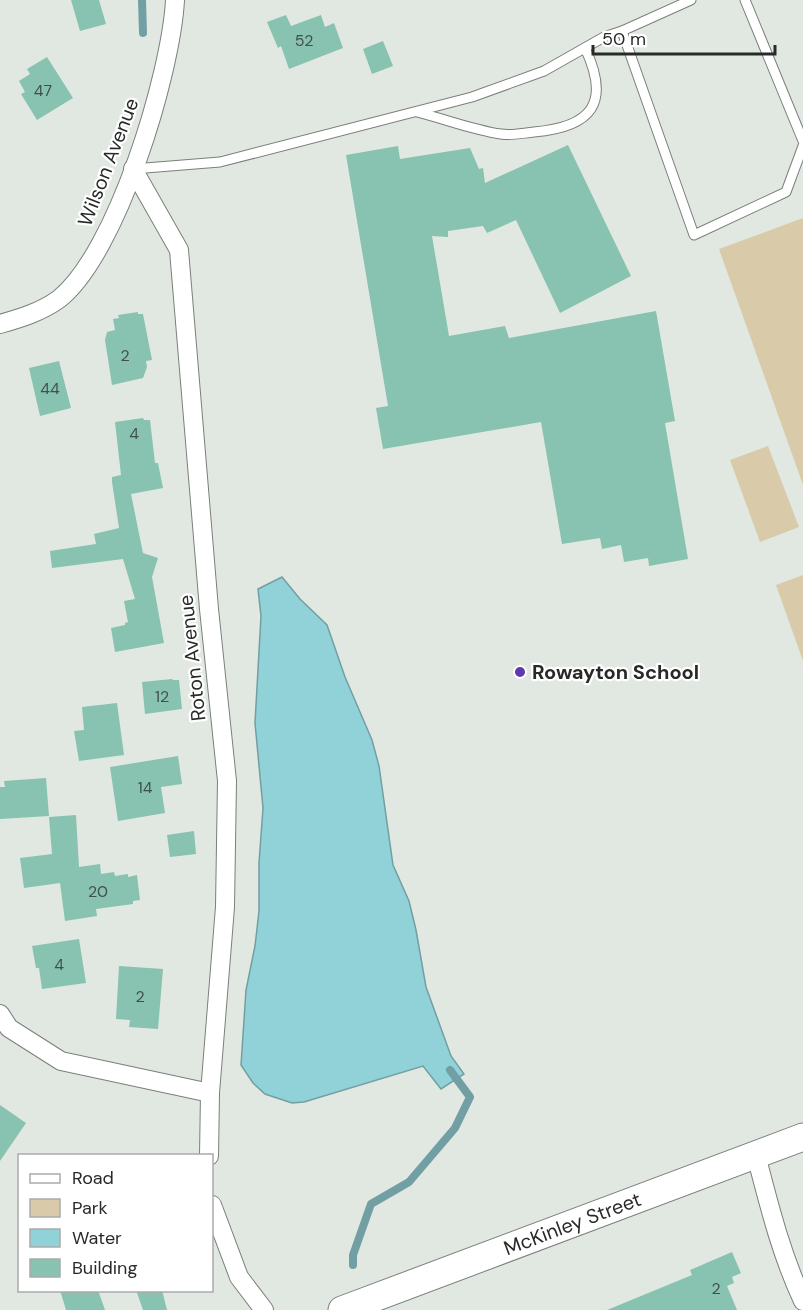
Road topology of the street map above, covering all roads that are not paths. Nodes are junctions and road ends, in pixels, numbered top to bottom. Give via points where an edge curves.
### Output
1 (175, 0) edge
2 (691, 0) edge
3 (745, 0) edge
4 (622, 31) junction
5 (585, 48) junction
6 (415, 111) junction
7 (803, 141) edge
8 (803, 146) edge
9 (133, 169) junction
10 (0, 324) edge
11 (0, 1014) edge
12 (210, 1093) junction
13 (803, 1137) edge
14 (209, 1154) edge
15 (756, 1155) junction
16 (213, 1208) edge
17 (803, 1301) edge
18 (264, 1310) edge
19 (342, 1310) edge

1 - 9 street, Wilson Avenue via 165,64
2 - 4 lane
3 - 7 lane
4 - 5 lane
4 - 8 lane via 694,235 786,192
5 - 6 lane via 533,75 472,97
5 - 6 lane via 598,88 593,106 582,120 555,130 503,135
6 - 9 lane via 220,162
9 - 10 street, Wilson Avenue via 106,235 79,277 60,298 38,312
9 - 12 street, Roton Avenue via 179,250 227,781 225,907
11 - 12 street via 9,1028 61,1061
12 - 14 street, Roton Avenue
13 - 15 main road, McKinley Street
15 - 17 street via 789,1272
15 - 19 main road, McKinley Street
16 - 18 street via 239,1277

